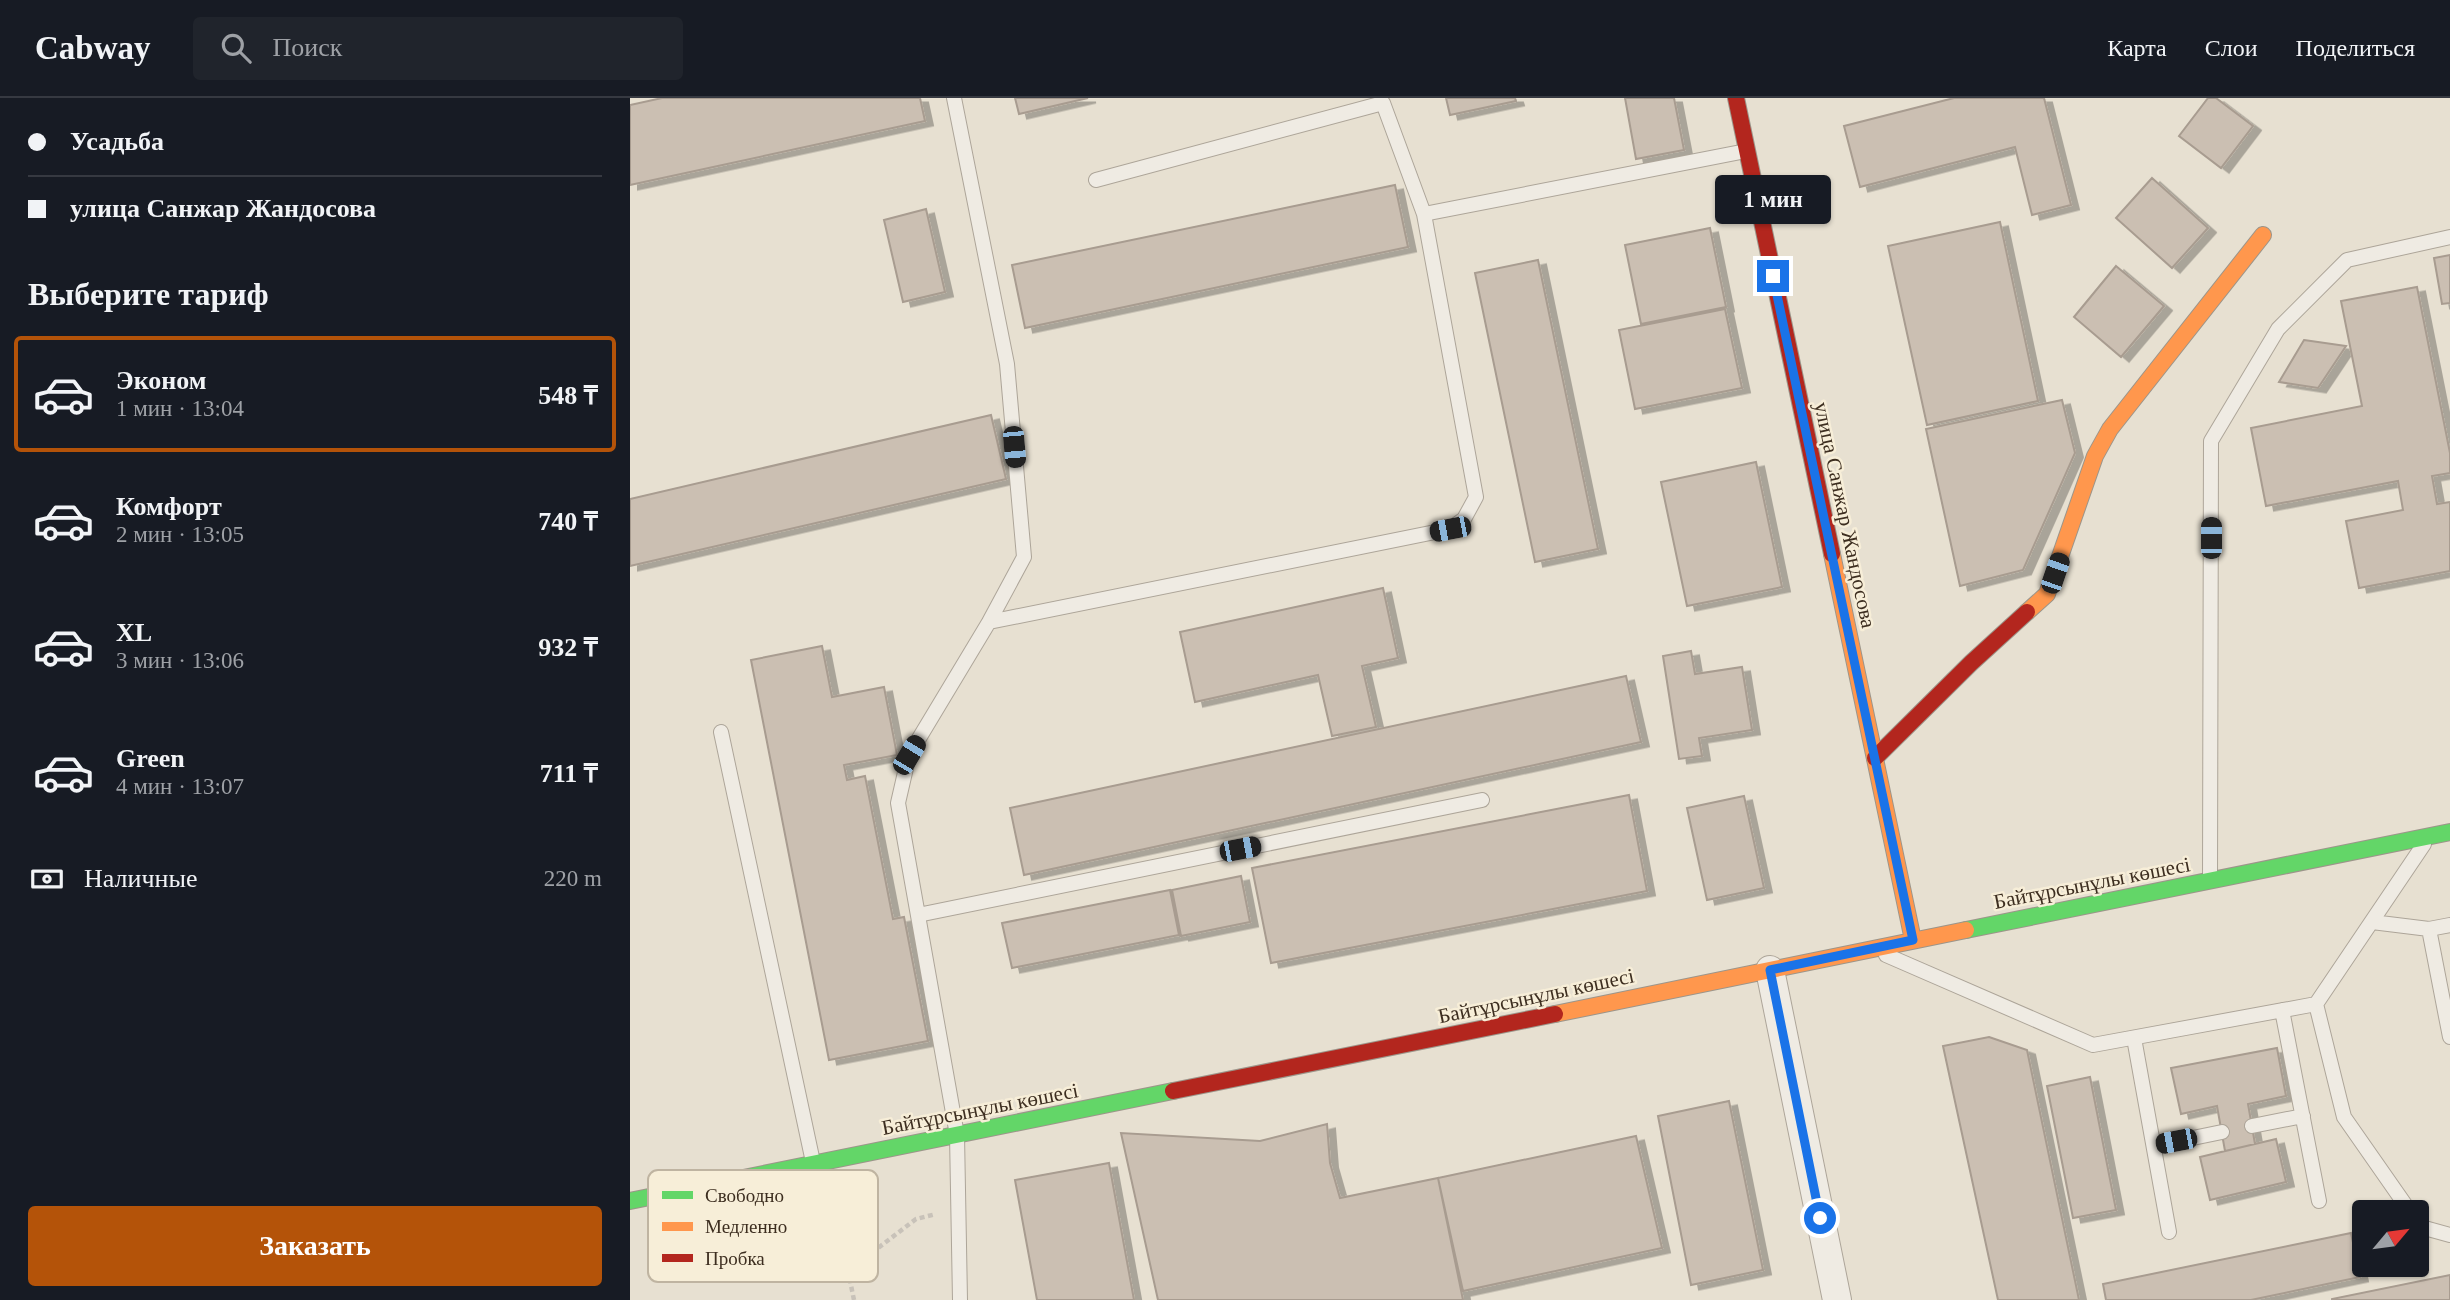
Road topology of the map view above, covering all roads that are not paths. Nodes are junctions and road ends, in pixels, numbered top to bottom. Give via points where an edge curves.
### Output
1 (954, 98) edge
2 (1736, 98) edge
3 (1383, 100) edge
4 (1747, 150) junction
5 (1096, 180) dead end
6 (1424, 214) junction
7 (2263, 235) dead end
8 (2450, 237) edge
9 (989, 622) junction
10 (721, 732) dead end
11 (1875, 758) junction
12 (1482, 800) dead end
13 (2450, 832) edge
14 (2430, 836) junction
15 (2210, 880) junction
16 (918, 915) junction
17 (2372, 922) junction
18 (2450, 925) edge
19 (2429, 929) junction
20 (1913, 940) junction
21 (1872, 949) junction
22 (1770, 970) junction
23 (2316, 1003) junction
24 (2282, 1010) junction
25 (2450, 1037) edge
26 (2134, 1038) junction
27 (2302, 1116) junction
28 (2252, 1126) dead end
29 (2221, 1132) dead end
30 (957, 1135) junction
31 (2154, 1146) junction
32 (814, 1163) junction
33 (779, 1170) edge
34 (648, 1196) edge
35 (630, 1200) edge
36 (2401, 1200) edge
37 (2319, 1201) dead end
38 (2429, 1229) edge
39 (2169, 1232) dead end
40 (2450, 1235) edge
41 (960, 1300) edge
42 (1837, 1300) edge

1 - 9 lane via 1007,364 1024,557
2 - 4 main road, улица Санжар Жандосова
3 - 5 lane
3 - 6 lane
4 - 6 lane
4 - 11 main road, улица Санжар Жандосова
6 - 9 lane via 1476,497 1464,519 1450,529
7 - 11 main road via 2109,429 2095,456 2047,594
8 - 15 lane via 2347,260 2278,329 2211,441
9 - 16 lane via 909,755 898,803
10 - 32 lane
11 - 20 main road, улица Санжар Жандосова
12 - 16 lane
13 - 14 main road, Байтұрсынұлы көшесі
14 - 15 main road, Байтұрсынұлы көшесі
14 - 17 lane
15 - 20 main road, Байтұрсынұлы көшесі
16 - 30 lane
17 - 19 lane
17 - 23 lane
18 - 19 lane
19 - 25 lane
20 - 21 main road, Байтұрсынұлы көшесі
21 - 22 main road, Байтұрсынұлы көшесі
21 - 26 lane via 2094,1045
22 - 30 main road, Байтұрсынұлы көшесі
22 - 42 street
23 - 24 lane
23 - 36 lane via 2344,1117
24 - 26 lane
24 - 27 lane
26 - 31 lane
27 - 28 lane
27 - 37 lane
29 - 31 lane
30 - 32 main road, Байтұрсынұлы көшесі
30 - 41 lane
31 - 39 lane
32 - 33 main road, Байтұрсынұлы көшесі
34 - 35 main road, Байтұрсынұлы көшесі
38 - 40 lane

